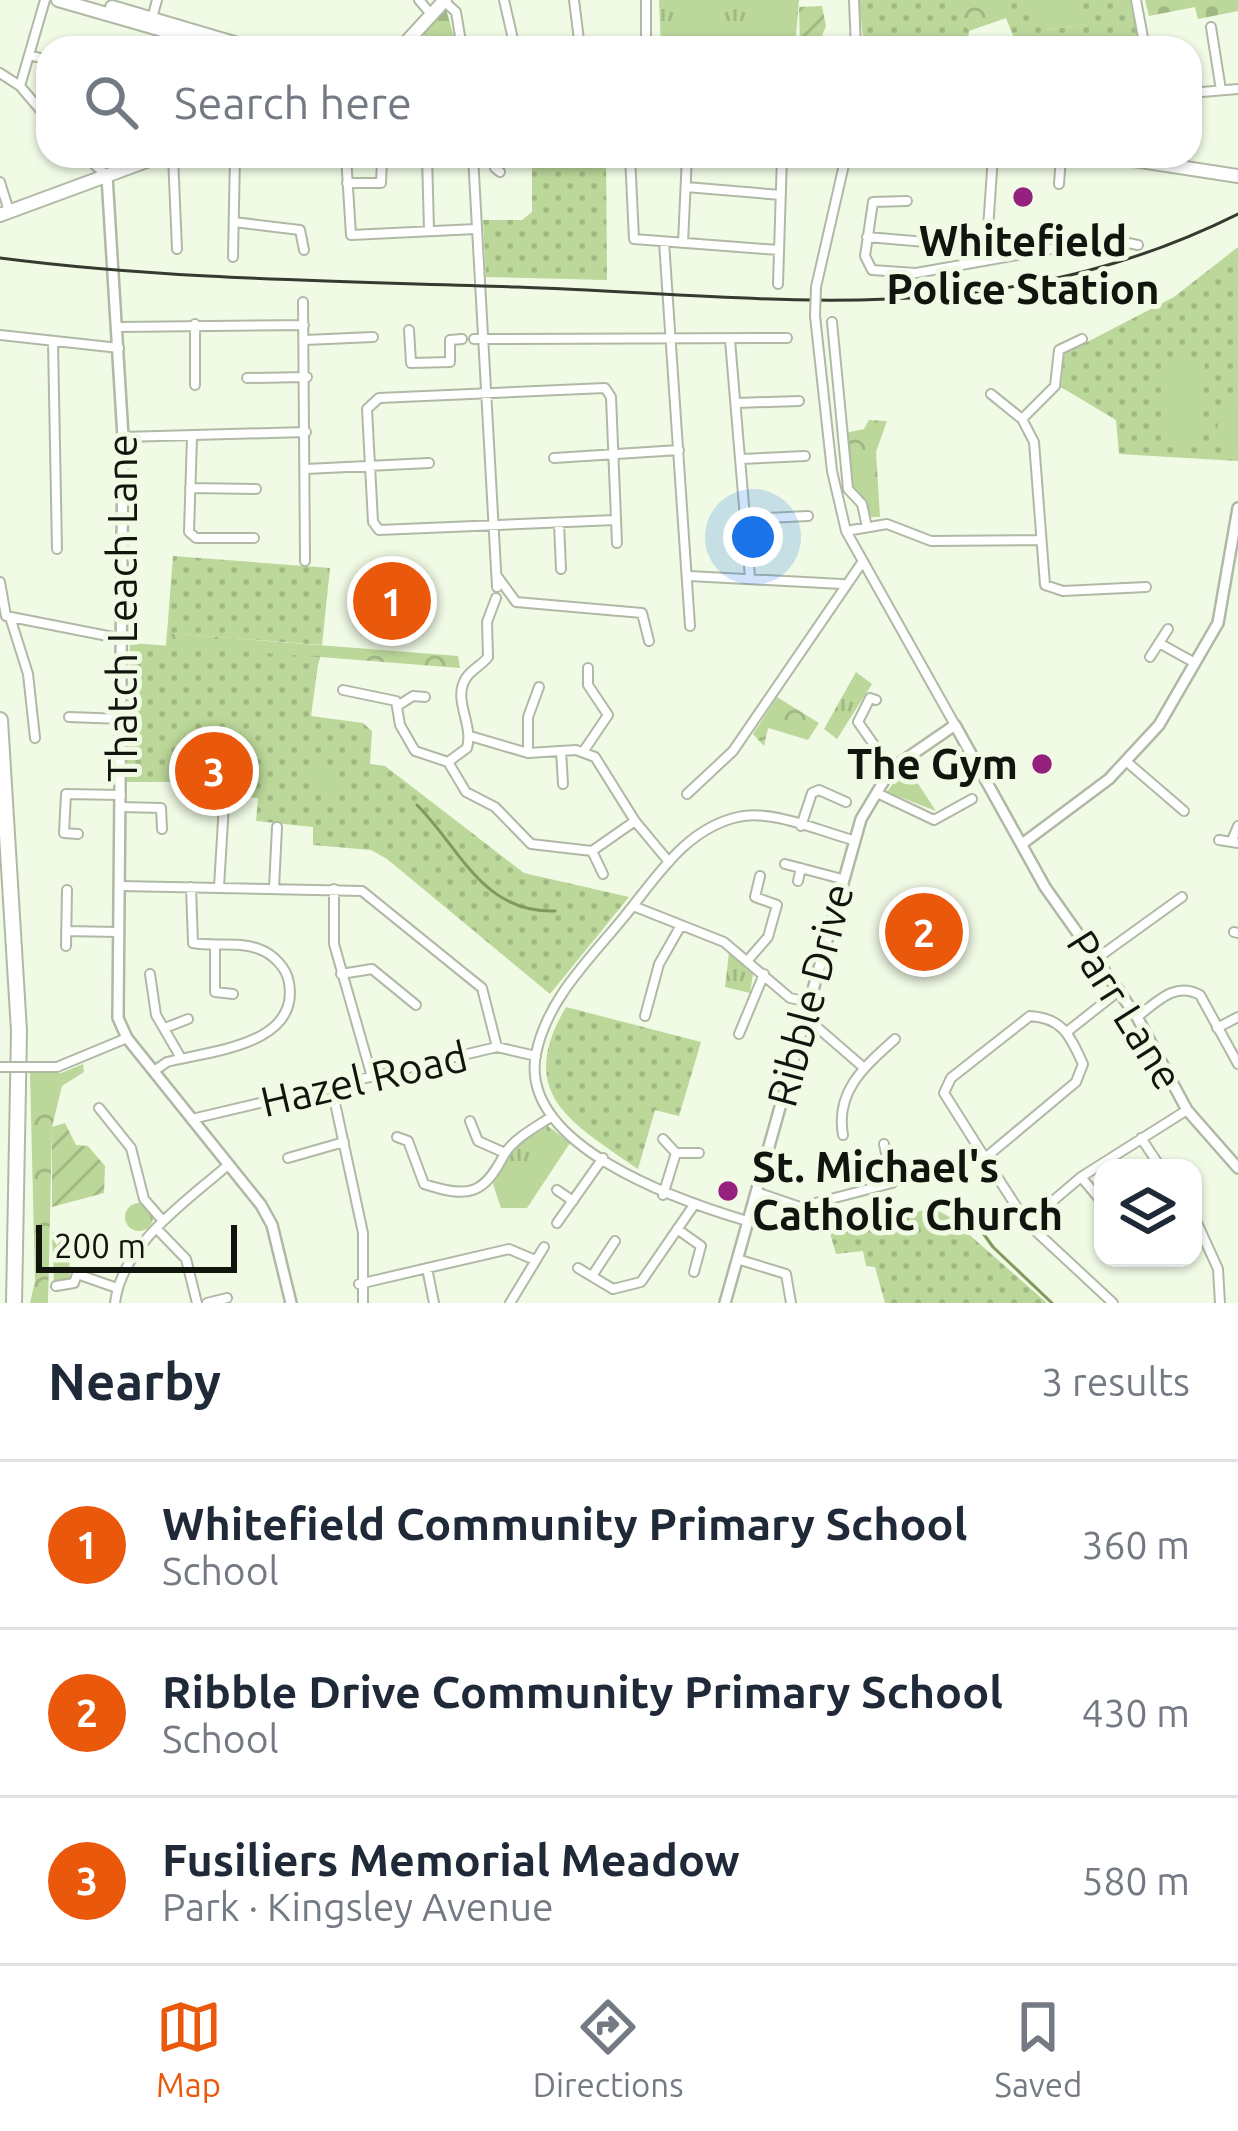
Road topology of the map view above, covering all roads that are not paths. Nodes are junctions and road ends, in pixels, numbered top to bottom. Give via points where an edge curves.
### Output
1 (45, 0) edge
2 (58, 0) edge
3 (88, 0) edge
4 (158, 0) edge
5 (419, 0) edge
6 (444, 0) edge
7 (504, 0) edge
8 (574, 0) edge
9 (646, 0) edge
10 (854, 0) edge
11 (1136, 0) edge
12 (431, 14) junction
13 (151, 22) junction
14 (1211, 27) dead end
15 (411, 33) junction
16 (187, 36) edge
17 (202, 36) edge
18 (407, 36) edge
19 (409, 36) edge
20 (460, 36) edge
21 (512, 36) edge
22 (578, 36) edge
23 (646, 36) edge
24 (856, 36) edge
25 (1143, 36) edge
26 (29, 55) junction
27 (36, 57) edge
28 (0, 73) edge
29 (20, 86) junction
30 (1238, 89) edge
31 (1222, 90) junction
32 (1202, 92) edge
33 (36, 104) edge
34 (89, 168) edge
35 (98, 168) edge
36 (128, 168) edge
37 (174, 168) edge
38 (235, 168) edge
39 (346, 168) edge
40 (382, 168) edge
41 (427, 168) edge
42 (473, 168) edge
43 (495, 168) edge
44 (631, 168) edge
45 (687, 168) edge
46 (782, 168) edge
47 (843, 168) edge
48 (992, 168) edge
49 (1060, 168) edge
50 (1198, 168) edge
51 (500, 172) dead end
52 (107, 176) junction
53 (1238, 176) edge
54 (0, 182) edge
55 (90, 183) junction
56 (347, 183) junction
57 (1059, 184) dead end
58 (686, 187) junction
59 (781, 195) junction
60 (907, 201) dead end
61 (5, 214) edge
62 (234, 222) junction
63 (476, 229) junction
64 (429, 230) junction
65 (867, 238) junction
66 (922, 240) dead end
67 (664, 242) junction
68 (683, 243) junction
69 (1138, 245) dead end
70 (177, 249) dead end
71 (304, 250) dead end
72 (778, 250) junction
73 (233, 257) dead end
74 (986, 258) junction
75 (778, 284) dead end
76 (303, 302) dead end
77 (832, 322) dead end
78 (195, 324) junction
79 (304, 325) junction
80 (118, 327) junction
81 (409, 330) dead end
82 (0, 335) edge
83 (373, 337) dead end
84 (787, 338) dead end
85 (462, 339) dead end
86 (478, 339) junction
87 (1082, 339) dead end
88 (305, 340) junction
89 (670, 340) junction
90 (730, 340) junction
91 (53, 341) junction
92 (118, 348) junction
93 (307, 377) junction
94 (247, 378) dead end
95 (195, 385) dead end
96 (490, 392) junction
97 (991, 394) dead end
98 (799, 401) dead end
99 (736, 403) junction
100 (1022, 419) junction
101 (306, 432) junction
102 (192, 436) junction
103 (123, 437) junction
104 (679, 450) junction
105 (613, 453) junction
106 (805, 456) dead end
107 (554, 458) dead end
108 (740, 458) junction
109 (429, 463) dead end
110 (370, 465) junction
111 (306, 469) junction
112 (190, 488) junction
113 (256, 488) dead end
114 (1238, 508) edge
115 (808, 517) dead end
116 (746, 519) junction
117 (615, 520) junction
118 (559, 523) junction
119 (495, 526) junction
120 (867, 527) junction
121 (846, 531) junction
122 (254, 538) dead end
123 (1038, 540) junction
124 (617, 544) dead end
125 (57, 548) dead end
126 (305, 561) dead end
127 (861, 564) junction
128 (561, 569) dead end
129 (1234, 569) edge
130 (689, 576) junction
131 (750, 577) junction
132 (0, 582) edge
133 (843, 584) junction
134 (1146, 586) dead end
135 (496, 598) dead end
136 (7, 615) junction
137 (690, 626) dead end
138 (1168, 629) dead end
139 (124, 639) junction
140 (649, 641) dead end
141 (1159, 643) junction
142 (1150, 657) dead end
143 (1195, 663) junction
144 (586, 673) dead end
145 (538, 687) dead end
146 (343, 690) dead end
147 (425, 697) dead end
148 (876, 700) dead end
149 (399, 705) junction
150 (69, 717) dead end
151 (123, 719) junction
152 (0, 720) edge
153 (956, 725) junction
154 (470, 736) junction
155 (35, 738) dead end
156 (561, 751) junction
157 (583, 752) junction
158 (528, 753) junction
159 (448, 763) junction
160 (1127, 763) junction
161 (891, 769) junction
162 (562, 784) dead end
163 (875, 792) junction
164 (687, 794) dead end
165 (972, 799) dead end
166 (121, 801) junction
167 (846, 802) dead end
168 (224, 804) dead end
169 (1184, 811) dead end
170 (635, 821) junction
171 (801, 826) junction
172 (1238, 826) edge
173 (277, 827) dead end
174 (162, 829) dead end
175 (78, 834) dead end
176 (1219, 839) dead end
177 (853, 840) junction
178 (1236, 841) edge
179 (1022, 844) junction
180 (592, 851) junction
181 (669, 862) junction
182 (785, 864) dead end
183 (602, 868) dead end
184 (801, 868) junction
185 (760, 876) dead end
186 (842, 879) junction
187 (798, 881) dead end
188 (120, 886) junction
189 (219, 886) junction
190 (191, 887) junction
191 (274, 887) junction
192 (334, 889) junction
193 (67, 890) dead end
194 (1182, 897) dead end
195 (633, 907) junction
196 (680, 927) junction
197 (66, 931) junction
198 (118, 932) junction
199 (215, 945) junction
200 (66, 946) dead end
201 (1096, 958) junction
202 (748, 960) junction
203 (150, 974) dead end
204 (341, 974) junction
205 (764, 974) junction
206 (1120, 990) junction
207 (233, 994) dead end
208 (809, 1002) junction
209 (416, 1005) dead end
210 (645, 1016) dead end
211 (1137, 1017) junction
212 (1238, 1017) edge
213 (188, 1019) dead end
214 (803, 1023) junction
215 (165, 1028) junction
216 (1217, 1028) junction
217 (1068, 1031) junction
218 (739, 1034) dead end
219 (127, 1038) junction
220 (895, 1039) dead end
221 (497, 1047) junction
222 (536, 1056) junction
223 (181, 1058) junction
224 (1238, 1064) edge
225 (0, 1067) edge
226 (863, 1067) junction
227 (154, 1071) junction
228 (371, 1077) junction
229 (332, 1089) junction
230 (99, 1108) dead end
231 (1187, 1110) junction
232 (551, 1117) junction
233 (192, 1119) junction
234 (470, 1121) dead end
235 (843, 1135) dead end
236 (397, 1137) dead end
237 (1141, 1138) junction
238 (662, 1139) dead end
239 (344, 1142) junction
240 (884, 1144) dead end
241 (505, 1153) junction
242 (676, 1153) junction
243 (699, 1154) dead end
244 (288, 1158) dead end
245 (603, 1158) junction
246 (985, 1158) junction
247 (1155, 1159) edge
248 (228, 1165) junction
249 (1238, 1168) edge
250 (1081, 1177) junction
251 (557, 1190) dead end
252 (756, 1192) junction
253 (1094, 1192) edge
254 (663, 1195) junction
255 (573, 1201) junction
256 (694, 1204) junction
257 (747, 1221) junction
258 (557, 1223) dead end
259 (1027, 1223) junction
260 (160, 1225) junction
261 (677, 1229) junction
262 (1202, 1234) edge
263 (615, 1240) dead end
264 (544, 1247) dead end
265 (737, 1259) junction
266 (535, 1260) junction
267 (428, 1268) junction
268 (578, 1268) dead end
269 (694, 1272) dead end
270 (592, 1276) junction
271 (358, 1284) junction
272 (56, 1286) dead end
273 (117, 1288) junction
274 (15, 1297) edge
275 (226, 1298) dead end
276 (116, 1303) edge
277 (197, 1303) edge
278 (207, 1303) edge
279 (291, 1303) edge
280 (363, 1303) edge
281 (434, 1303) edge
282 (510, 1303) edge
283 (725, 1303) edge
284 (791, 1303) edge
285 (1113, 1303) edge
286 (1220, 1303) edge

1 - 26 street
2 - 13 main road
3 - 13 main road
4 - 13 street
5 - 12 street
6 - 12 main road
6 - 20 street via 456,12
7 - 21 street
8 - 22 street
9 - 23 street
10 - 24 street
11 - 25 street
12 - 15 main road
13 - 16 main road
13 - 17 main road
14 - 31 street
15 - 18 main road
15 - 19 main road
26 - 27 street
26 - 29 street
28 - 29 street
29 - 33 street
30 - 31 street
31 - 32 street
34 - 55 street
35 - 52 street
36 - 52 main road
37 - 70 street
38 - 62 street
39 - 56 street
40 - 56 street via 381,184
41 - 64 street
42 - 63 street
43 - 51 street
44 - 67 street via 634,239
45 - 58 street
46 - 59 street
47 - 121 street, bridge via 815,316
48 - 74 street
49 - 57 street
50 - 53 main road
52 - 55 main road
52 - 80 street, Thatch Leach Lane
54 - 61 street
55 - 61 main road
56 - 64 street via 351,235
58 - 59 street
58 - 68 street
59 - 72 street
60 - 65 street via 877,199
62 - 71 street via 300,230
62 - 73 street
63 - 64 street
63 - 86 street
65 - 66 street
65 - 74 street via 865,261 875,272 910,274
67 - 68 street
67 - 89 street
68 - 72 street
69 - 74 street via 1108,239
72 - 75 street
76 - 79 street
77 - 120 street via 848,489
78 - 79 street
78 - 80 street
78 - 95 street
79 - 88 street
80 - 92 street, Thatch Leach Lane
81 - 85 street via 411,363 450,362 450,340
82 - 91 street
83 - 88 street
84 - 90 street
86 - 89 street
86 - 96 street
87 - 100 street via 1059,350 1055,386
88 - 93 street
89 - 90 street
89 - 104 street
90 - 99 street
91 - 92 street
91 - 125 street
92 - 103 street, Thatch Leach Lane
93 - 94 street
93 - 101 street
96 - 105 street via 599,386 609,391
96 - 110 street via 373,402
96 - 119 street
97 - 100 street
98 - 99 street
99 - 108 street
100 - 123 street via 1034,442
101 - 102 street
101 - 111 street
102 - 103 street
102 - 112 street
103 - 139 street, Thatch Leach Lane
104 - 105 street
104 - 130 street
105 - 107 street
105 - 117 street
106 - 108 street
108 - 116 street
109 - 110 street
110 - 111 street
110 - 119 street via 379,530
111 - 126 street
112 - 113 street
112 - 122 street via 189,532 196,538
114 - 129 street
115 - 116 street
116 - 131 street
117 - 118 street
117 - 124 street
118 - 119 street
118 - 128 street
119 - 140 street via 497,582 516,602 642,613
120 - 121 street
120 - 123 street via 887,524 932,542
121 - 127 street
123 - 134 street via 1045,585
127 - 133 street
127 - 153 street
129 - 143 street
130 - 131 street
130 - 137 street
131 - 133 street
132 - 136 street
133 - 164 street via 733,752
135 - 154 street via 485,634 488,657 460,692
136 - 139 street
136 - 155 street via 28,674
138 - 141 street
139 - 151 street, Thatch Leach Lane
141 - 142 street
141 - 143 street
143 - 160 street
144 - 157 street via 608,715
145 - 158 street
146 - 149 street
147 - 149 street
148 - 161 street via 858,722
149 - 159 street via 415,751
150 - 151 street
151 - 166 street, Thatch Leach Lane
152 - 274 highway via 19,1031
153 - 161 street, Ribble Drive
153 - 179 street, Parr Lane
154 - 158 street
154 - 159 street
156 - 157 street
156 - 158 street
156 - 162 street
157 - 170 street via 602,765
159 - 180 street via 466,792 496,807 520,839
160 - 169 street
160 - 179 street
161 - 163 street, Ribble Drive
163 - 165 street via 934,820
163 - 177 street, Ribble Drive
166 - 174 street via 161,808
166 - 175 street via 66,794 64,833
166 - 188 street, Thatch Leach Lane
167 - 171 street via 812,793
168 - 189 street
170 - 180 street
170 - 181 street
171 - 177 street
171 - 181 street via 740,816 699,832
172 - 178 street
173 - 191 street
176 - 178 street
177 - 186 street, Ribble Drive
179 - 201 street, Parr Lane
180 - 183 street
181 - 195 street
182 - 184 street
184 - 186 street
184 - 187 street
185 - 202 street via 755,897 777,905 768,937
186 - 208 street, Ribble Drive
188 - 190 street
188 - 198 street, Thatch Leach Lane
189 - 190 street
189 - 191 street
190 - 199 street via 191,940
191 - 192 street
192 - 204 street
192 - 221 street via 362,891 482,988
193 - 197 street
194 - 201 street
195 - 196 street
195 - 222 street via 559,996
196 - 202 street
196 - 210 street via 658,964
197 - 198 street
197 - 200 street
198 - 219 street, Thatch Leach Lane via 118,1018
199 - 207 street via 215,992
199 - 223 street via 254,946 275,958 289,982 286,1012 270,1033
201 - 206 street, Parr Lane
202 - 205 street
203 - 215 street
204 - 209 street via 372,969
204 - 228 street
205 - 208 street via 790,998
205 - 218 street
206 - 211 street, Parr Lane
206 - 217 street
208 - 214 street, Ribble Drive
211 - 216 street via 1180,988 1200,995
211 - 231 street, Parr Lane
212 - 216 street
213 - 215 street
214 - 226 street
214 - 252 street, Ribble Drive
215 - 223 street
216 - 224 street
217 - 246 street via 1084,1064 1076,1082
217 - 246 street via 1051,1017 1030,1016 951,1078 944,1093
219 - 225 street, bridge via 57,1067
219 - 227 street
220 - 226 street
221 - 222 street, Hazel Road
221 - 228 street, Hazel Road
222 - 232 street via 536,1084
223 - 227 street
226 - 235 street via 842,1101
227 - 233 street
228 - 229 street, Hazel Road
229 - 233 street, Hazel Road
229 - 239 street
230 - 260 street via 131,1148
231 - 237 street
231 - 249 street, Parr Lane
232 - 241 street
232 - 245 street
233 - 248 street
234 - 241 street via 478,1141
236 - 241 street via 410,1138 420,1188 479,1189 495,1178
237 - 247 street
237 - 250 street
238 - 242 street
239 - 244 street
239 - 271 street via 365,1247
240 - 252 street via 892,1183 800,1207
242 - 243 street
242 - 254 street
245 - 254 street
245 - 255 street
246 - 259 street
248 - 260 street
248 - 279 street via 272,1225
250 - 253 street
250 - 259 street
251 - 255 street
252 - 257 street, Ribble Drive
254 - 256 street
255 - 258 street
256 - 257 street
256 - 261 street
257 - 265 street, Ribble Drive
259 - 285 street
260 - 273 street
260 - 277 street via 186,1259
261 - 269 street via 701,1246
261 - 270 street via 641,1282 613,1289
262 - 286 street via 1218,1269
263 - 270 street
264 - 266 street
265 - 283 street, Ribble Drive
265 - 284 street via 786,1274
266 - 267 street via 509,1249
266 - 282 street
267 - 271 street
267 - 281 street
268 - 270 street
271 - 280 street
272 - 273 street via 74,1283 77,1274
273 - 276 street
275 - 278 street

